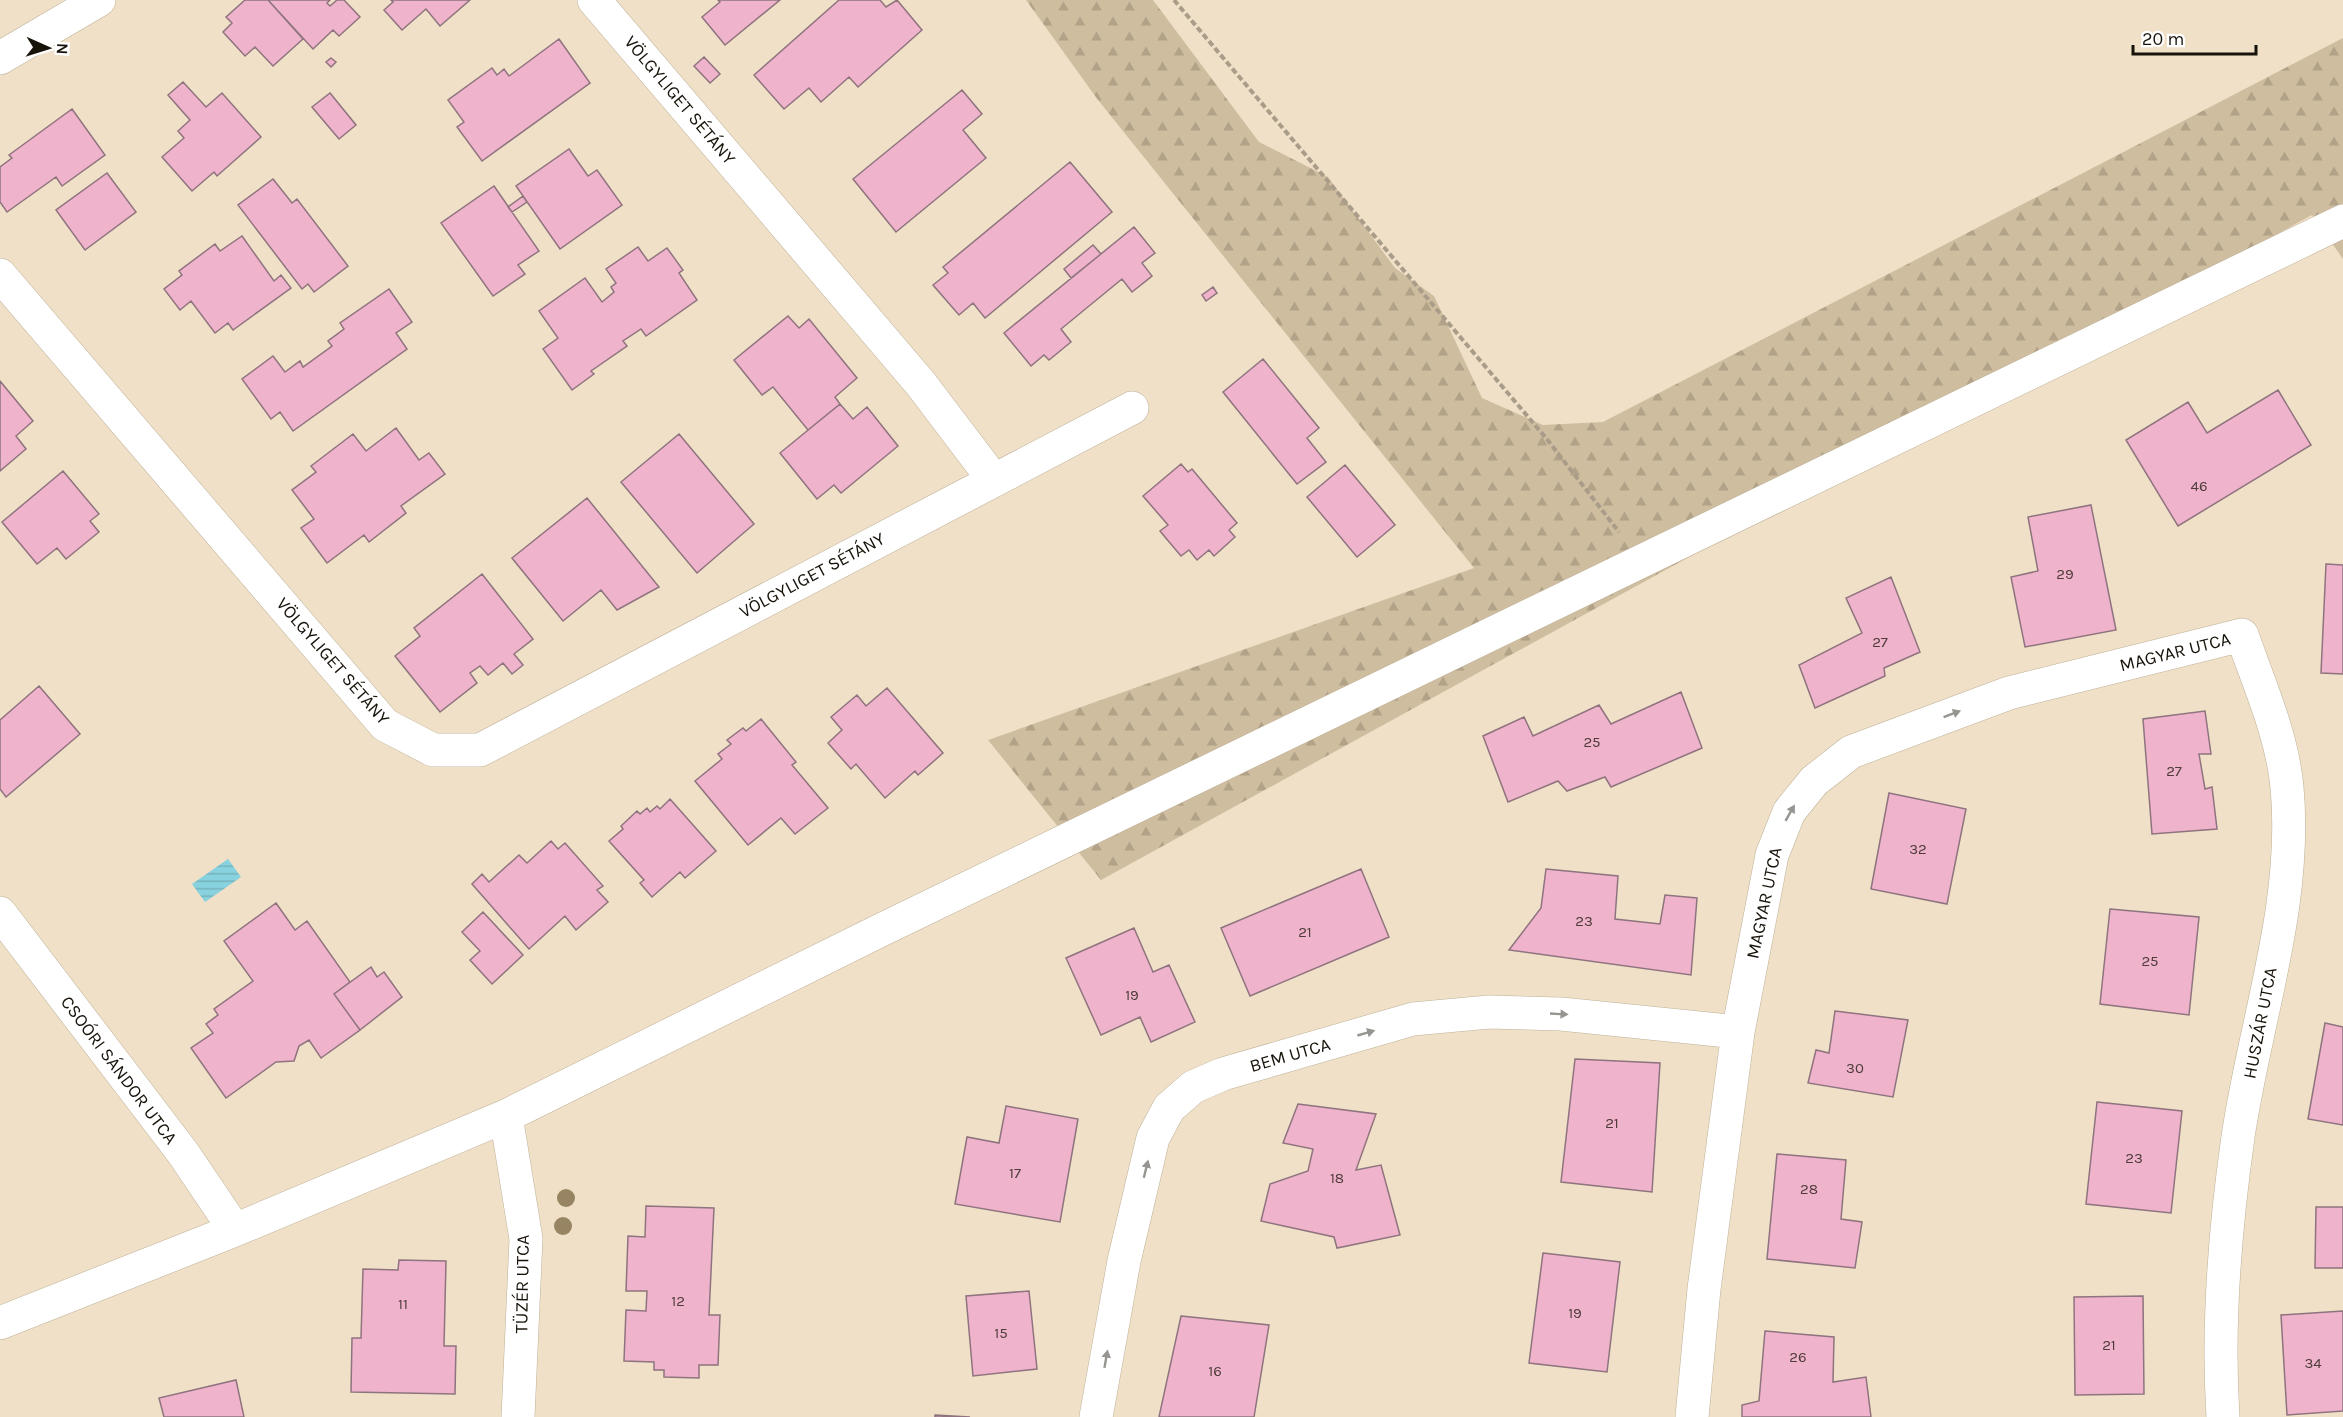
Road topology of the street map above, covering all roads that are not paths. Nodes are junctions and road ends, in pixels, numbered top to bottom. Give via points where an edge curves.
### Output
1 (99, 0) edge
2 (594, 0) edge
3 (0, 58) edge
4 (2343, 221) edge
5 (0, 275) edge
6 (1132, 408) dead end
7 (993, 479) junction
8 (2242, 635) joint
9 (0, 913) edge
10 (1738, 1032) junction
11 (506, 1116) junction
12 (235, 1230) junction
13 (0, 1323) edge
14 (518, 1417) edge
15 (1096, 1417) edge
16 (1692, 1417) edge
17 (2223, 1417) edge

1 - 3 street
2 - 7 street, VÖLGYLIGET SÉTÁNY via 921,384
4 - 11 street
5 - 7 street, VÖLGYLIGET SÉTÁNY via 385,725 433,750 480,750
6 - 7 street, VÖLGYLIGET SÉTÁNY
10 -> 8 street, MAGYAR UTCA via 1772,855 1789,812 1814,781 1851,752 2009,693
8 - 17 street, HUSZÁR UTCA via 2274,726 2287,786 2288,848 2282,909 2236,1159 2224,1264
9 - 12 street, CSOÓRI SÁNDOR UTCA via 183,1153
15 -> 10 street, BEM UTCA via 1124,1261 1153,1138 1169,1108 1193,1087 1223,1074 1413,1019 1488,1012 1561,1014
10 - 16 street, MAGYAR UTCA via 1704,1289
11 - 12 street
11 - 14 street, TÜZÉR UTCA via 526,1239
12 - 13 street

